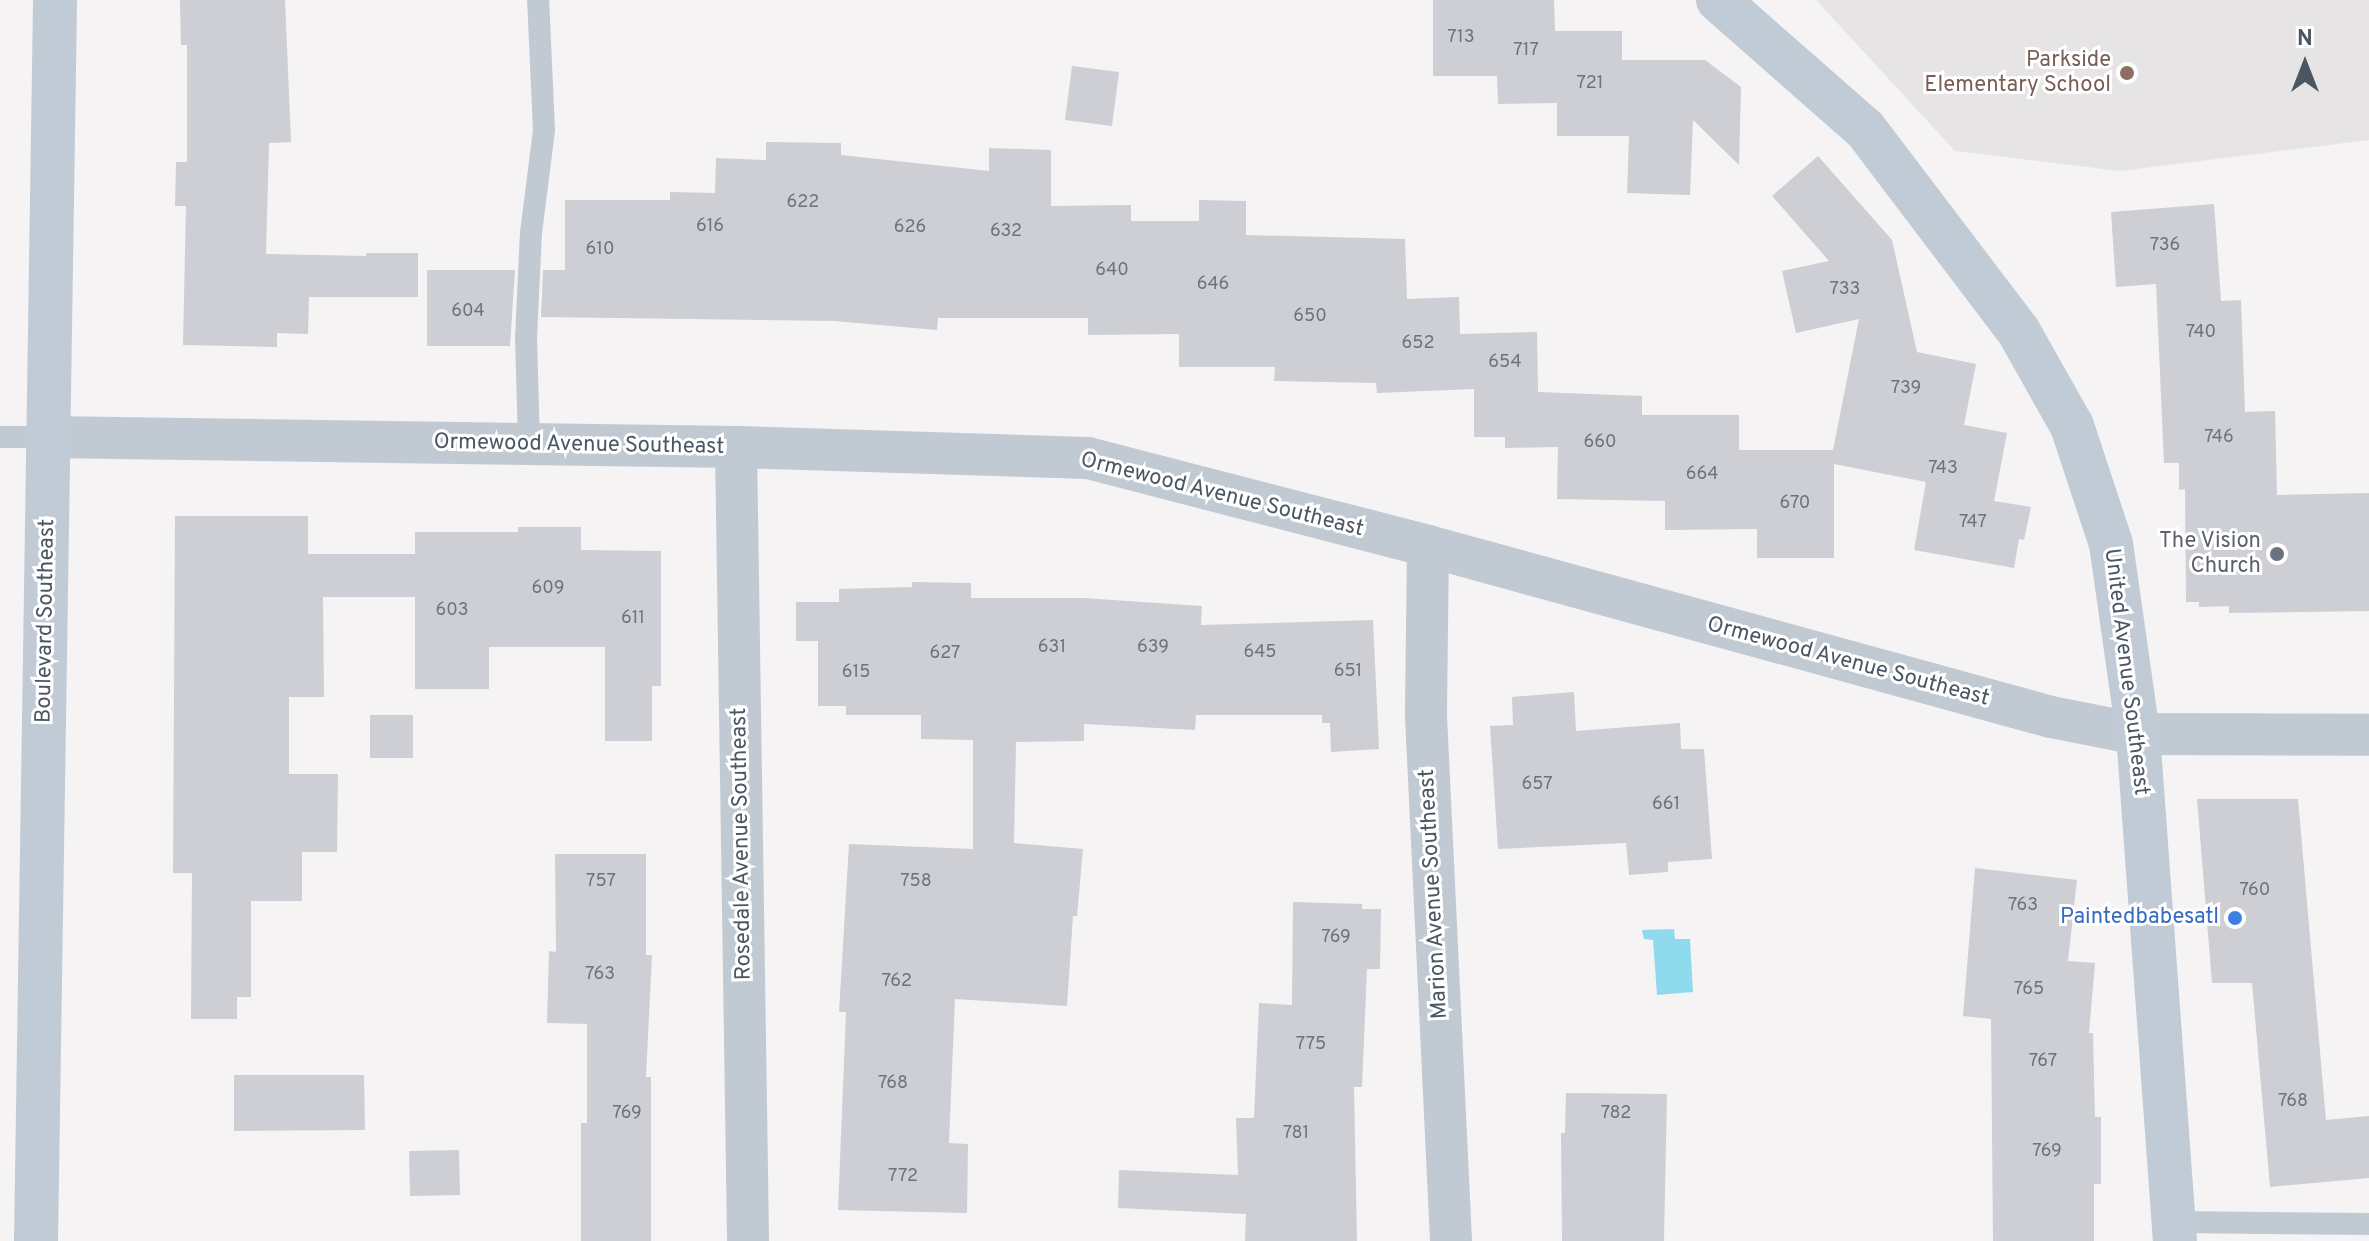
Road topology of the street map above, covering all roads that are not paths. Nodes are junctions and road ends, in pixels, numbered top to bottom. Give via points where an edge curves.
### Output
1 (55, 0) edge
2 (538, 0) edge
3 (1718, 0) edge
4 (0, 437) edge
5 (48, 437) junction
6 (529, 444) junction
7 (736, 447) junction
8 (1428, 546) junction
9 (2138, 734) junction
10 (2369, 735) edge
11 (2369, 1224) edge
12 (2174, 1232) edge
13 (36, 1241) edge
14 (748, 1241) edge
15 (1451, 1241) edge

1 - 5 street, Boulevard Southeast
2 - 6 lane via 544,130 530,248
3 - 9 street, United Avenue Southeast via 1865,129 2019,332 2072,426 2111,544
4 - 5 lane
5 - 6 street, Ormewood Avenue Southeast
5 - 13 street, Boulevard Southeast
6 - 7 street, Ormewood Avenue Southeast
7 - 8 street, Ormewood Avenue Southeast via 1088,458
7 - 14 street, Rosedale Avenue Southeast
8 - 9 street, Ormewood Avenue Southeast via 2051,717
8 - 15 street, Marion Avenue Southeast via 1426,716
9 - 10 street, Ormewood Avenue Southeast
9 - 12 street, United Avenue Southeast
11 - 12 lane

